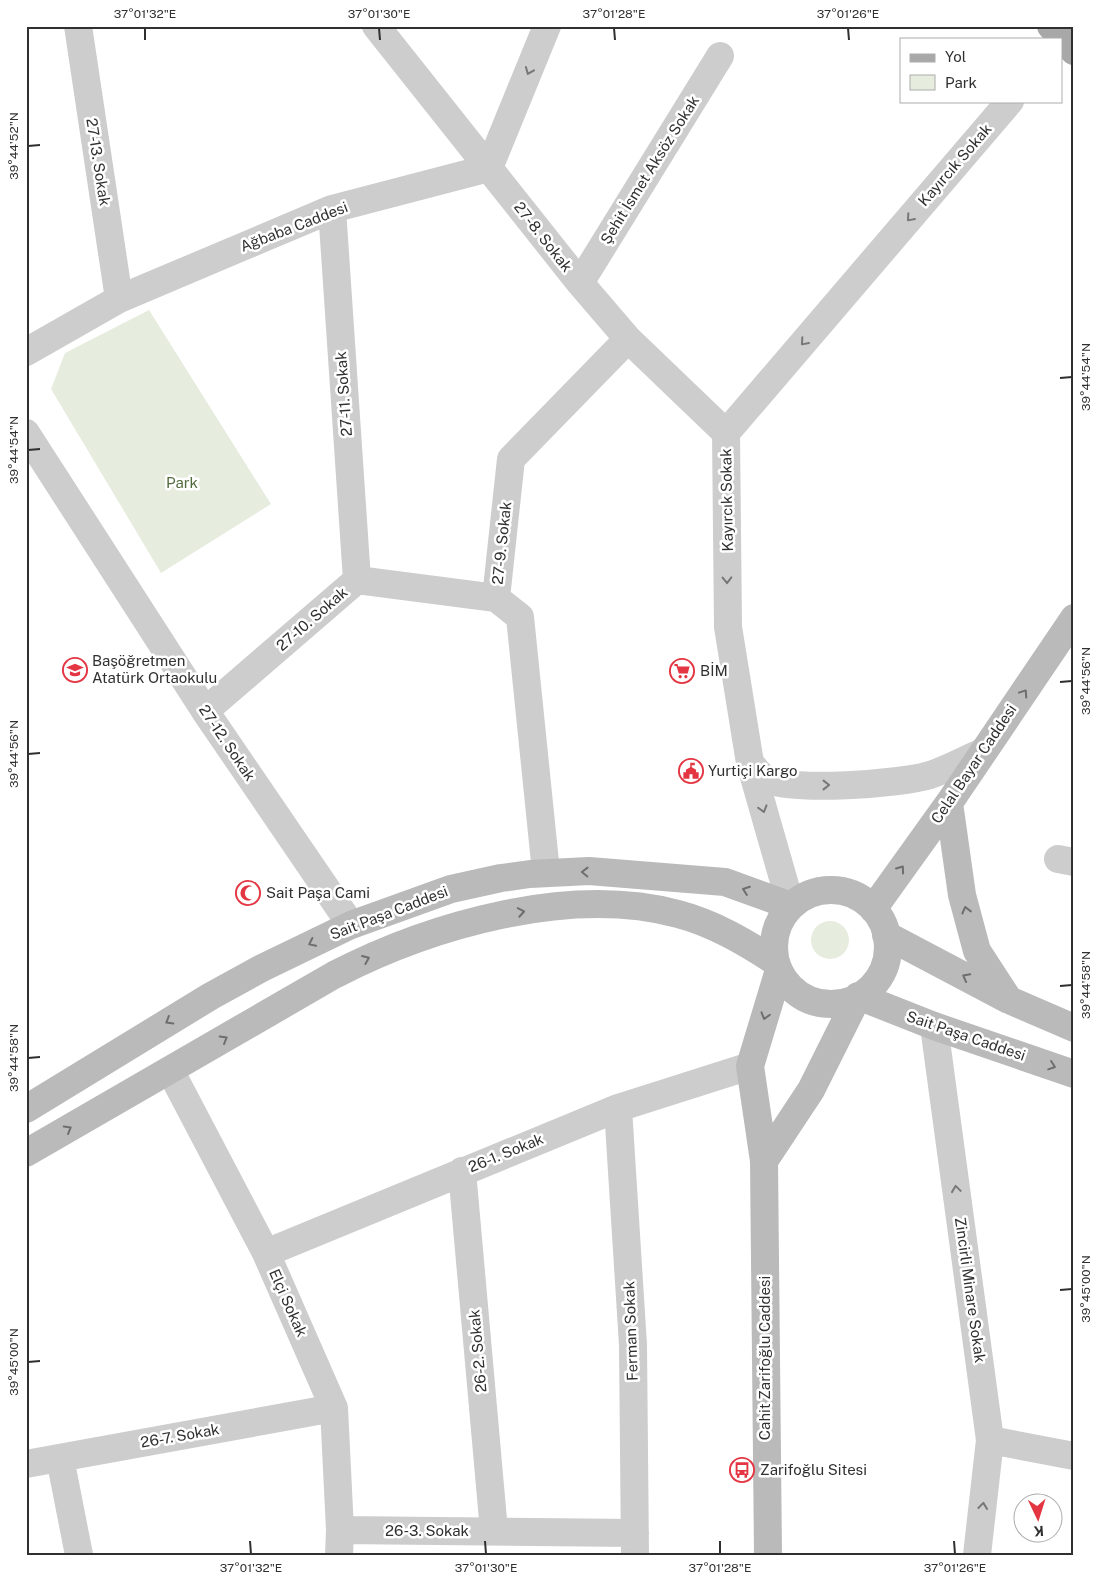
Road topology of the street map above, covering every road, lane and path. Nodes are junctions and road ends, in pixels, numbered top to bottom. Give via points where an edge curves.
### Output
1 (78, 26) edge
2 (376, 26) edge
3 (547, 26) edge
4 (720, 56) dead end
5 (1009, 102) edge
6 (489, 168) junction
7 (332, 209) junction
8 (580, 283) junction
9 (118, 299) junction
10 (628, 339) junction
11 (26, 352) edge
12 (26, 433) edge
13 (726, 433) junction
14 (357, 580) junction
15 (496, 598) junction
16 (1074, 618) edge
17 (205, 711) junction
18 (983, 752) junction
19 (750, 763) junction
20 (949, 803) junction
21 (546, 872) junction
22 (792, 906) junction
23 (873, 909) junction
24 (351, 925) junction
25 (886, 935) junction
26 (777, 966) junction
27 (858, 996) junction
28 (1009, 1000) junction
29 (934, 1026) junction
30 (1074, 1028) edge
31 (750, 1066) junction
32 (170, 1070) junction
33 (1074, 1074) edge
34 (26, 1108) edge
35 (618, 1108) junction
36 (26, 1153) edge
37 (764, 1161) junction
38 (462, 1171) junction
39 (266, 1253) junction
40 (334, 1408) junction
41 (990, 1440) junction
42 (1074, 1456) edge
43 (60, 1458) junction
44 (26, 1464) edge
45 (494, 1531) junction
46 (340, 1542) edge
47 (635, 1544) edge
48 (79, 1555) edge
49 (768, 1555) edge
50 (977, 1555) edge

1 - 9 street, 27-13. Sokak
2 - 6 street, 27-8. Sokak
3 -> 6 street
4 - 8 street, Şehit İsmet Aksöz Sokak
5 -> 13 street, Kayırcık Sokak
6 - 7 street, Ağbaba Caddesi
6 - 8 street, 27-8. Sokak
7 - 9 street, Ağbaba Caddesi
7 - 14 street, 27-11. Sokak
8 - 10 street, 27-8. Sokak
9 - 11 street, Ağbaba Caddesi
10 - 13 street, 27-8. Sokak
10 - 15 street, 27-9. Sokak via 511,459
12 - 17 street, 27-12. Sokak
13 -> 19 street, Kayırcık Sokak via 728,627
14 - 15 street, 27-10. Sokak
14 - 17 street, 27-10. Sokak
15 - 21 street, 27-9. Sokak via 520,617
18 -> 16 street, Celal Bayar Caddesi
17 - 24 street, 27-12. Sokak
19 -> 18 street via 766,779 796,785 840,785 893,782 930,775
18 - 20 street, Celal Bayar Caddesi
19 -> 22 street, Kayırcık Sokak
23 -> 20 street, Celal Bayar Caddesi
28 -> 20 street via 977,952 962,895
22 -> 21 street, Sait Paşa Caddesi via 725,882 589,871
21 - 24 street, Sait Paşa Caddesi via 451,889
22 - 23 street via 818,892 833,890 854,896
22 - 26 street via 775,934
23 - 25 street
24 -> 34 street, Sait Paşa Caddesi via 211,996
25 - 27 street via 887,950 882,971 870,988
28 -> 25 street
26 - 27 street via 791,988 816,1002 836,1004
26 -> 31 street, Cahit Zarifoğlu Caddesi
32 -> 26 street via 358,962 420,938 505,914 576,906 616,904 644,907 704,923 746,942
27 - 29 street, Sait Paşa Caddesi
27 - 37 street via 811,1090
28 - 30 street
29 -> 33 street, Sait Paşa Caddesi
41 -> 29 street, Zincirli Minare Sokak
31 - 35 street, 26-1. Sokak
31 - 37 street, Cahit Zarifoğlu Caddesi
36 -> 32 street
32 - 39 street, Elçi Sokak
35 - 38 street, 26-1. Sokak
35 - 47 street, Ferman Sokak via 633,1345
37 - 49 street, Cahit Zarifoğlu Caddesi
38 - 39 street, 26-1. Sokak
38 - 45 street, 26-2. Sokak
39 - 40 street, Elçi Sokak
40 - 43 street, 26-7. Sokak
40 - 46 street, Elçi Sokak
41 - 42 street
50 -> 41 street, Zincirli Minare Sokak
43 - 44 street, 26-7. Sokak
43 - 48 street
45 - 46 street, 26-3. Sokak
45 - 47 street, 26-3. Sokak

